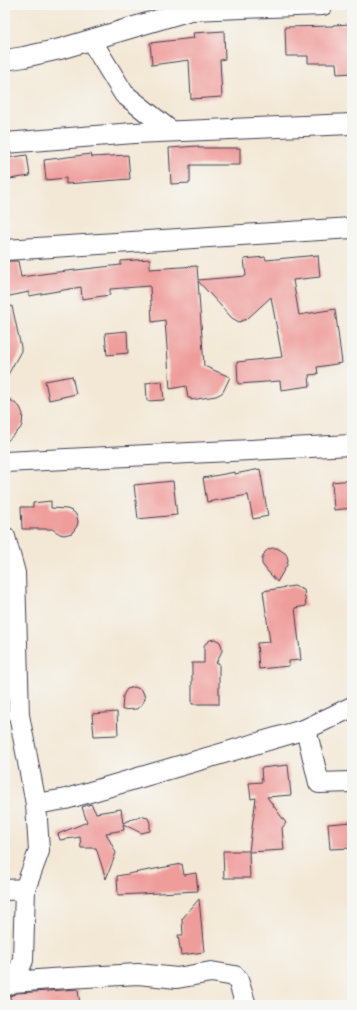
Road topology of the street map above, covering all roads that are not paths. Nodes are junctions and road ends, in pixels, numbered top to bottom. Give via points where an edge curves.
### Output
1 (322, 5) edge
2 (91, 40) junction
3 (5, 60) edge
4 (352, 124) edge
5 (171, 131) junction
6 (5, 143) edge
7 (352, 228) edge
8 (5, 250) edge
9 (352, 445) edge
10 (5, 462) edge
11 (5, 537) edge
12 (10, 574) edge
13 (352, 707) edge
14 (12, 716) edge
15 (306, 729) junction
16 (352, 782) edge
17 (36, 804) junction
18 (25, 889) junction
19 (5, 890) edge
20 (9, 984) edge
21 (246, 1005) edge

1 - 2 street via 191,10
2 - 3 street
2 - 5 street via 124,94
4 - 5 street
5 - 6 street
7 - 8 street
9 - 10 street
11 - 12 street
12 - 14 street
13 - 15 street
14 - 17 street
15 - 16 street via 319,783
15 - 17 street via 66,799
17 - 18 street via 39,851
18 - 19 street
18 - 20 street via 23,960
20 - 21 street via 138,974 177,978 211,972 235,976

